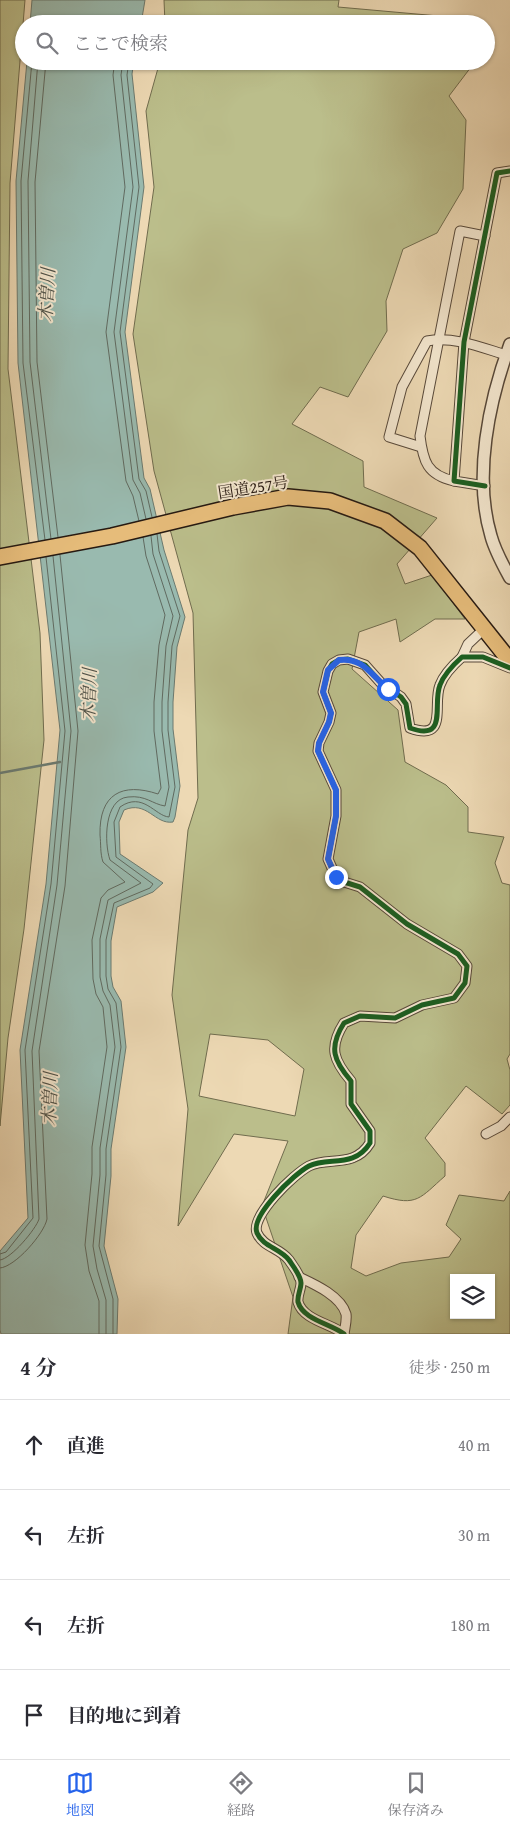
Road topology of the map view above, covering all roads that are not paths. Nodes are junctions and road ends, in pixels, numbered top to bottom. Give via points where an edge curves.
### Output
1 (510, 171) edge
2 (485, 236) junction
3 (440, 339) junction
4 (464, 342) junction
5 (508, 350) edge
6 (421, 447) junction
7 (454, 481) junction
8 (484, 486) junction
9 (0, 557) edge
10 (510, 578) edge
11 (485, 628) junction
12 (462, 657) junction
13 (510, 661) edge
14 (510, 668) edge
15 (510, 1117) edge
16 (486, 1134) dead end
17 (299, 1277) junction
18 (344, 1334) edge

1 - 2 street via 497,173
2 - 3 street via 460,231
2 - 4 street
3 - 4 street
3 - 6 street via 420,436
3 - 6 street via 427,341 402,387 389,437
4 - 5 street
4 - 7 street
5 - 8 street via 489,413
6 - 7 street via 426,465 441,478
7 - 8 street
8 - 10 street via 491,536
9 - 11 highway, 国道257号 via 112,536 233,507 288,497 309,498 344,505 385,522 420,548
11 - 12 street via 468,644
11 - 13 highway, 国道257号
12 - 14 street via 484,657
12 - 17 street via 439,686 437,722 426,732 410,728 406,704 365,665 356,660 339,660 328,670 323,692 331,713 318,751 336,790 336,816 328,853 330,866 341,881 360,887 407,924 458,954 464,959 467,970 465,983 454,998 422,1005 395,1018 360,1016 344,1023 339,1030 335,1058 351,1081 351,1104 370,1131 370,1143 358,1155 340,1162 310,1166 295,1176 267,1206 256,1226 261,1240 287,1258
15 - 16 street
17 - 18 street via 341,1304 346,1316
17 - 18 street via 298,1301 301,1306 322,1323

